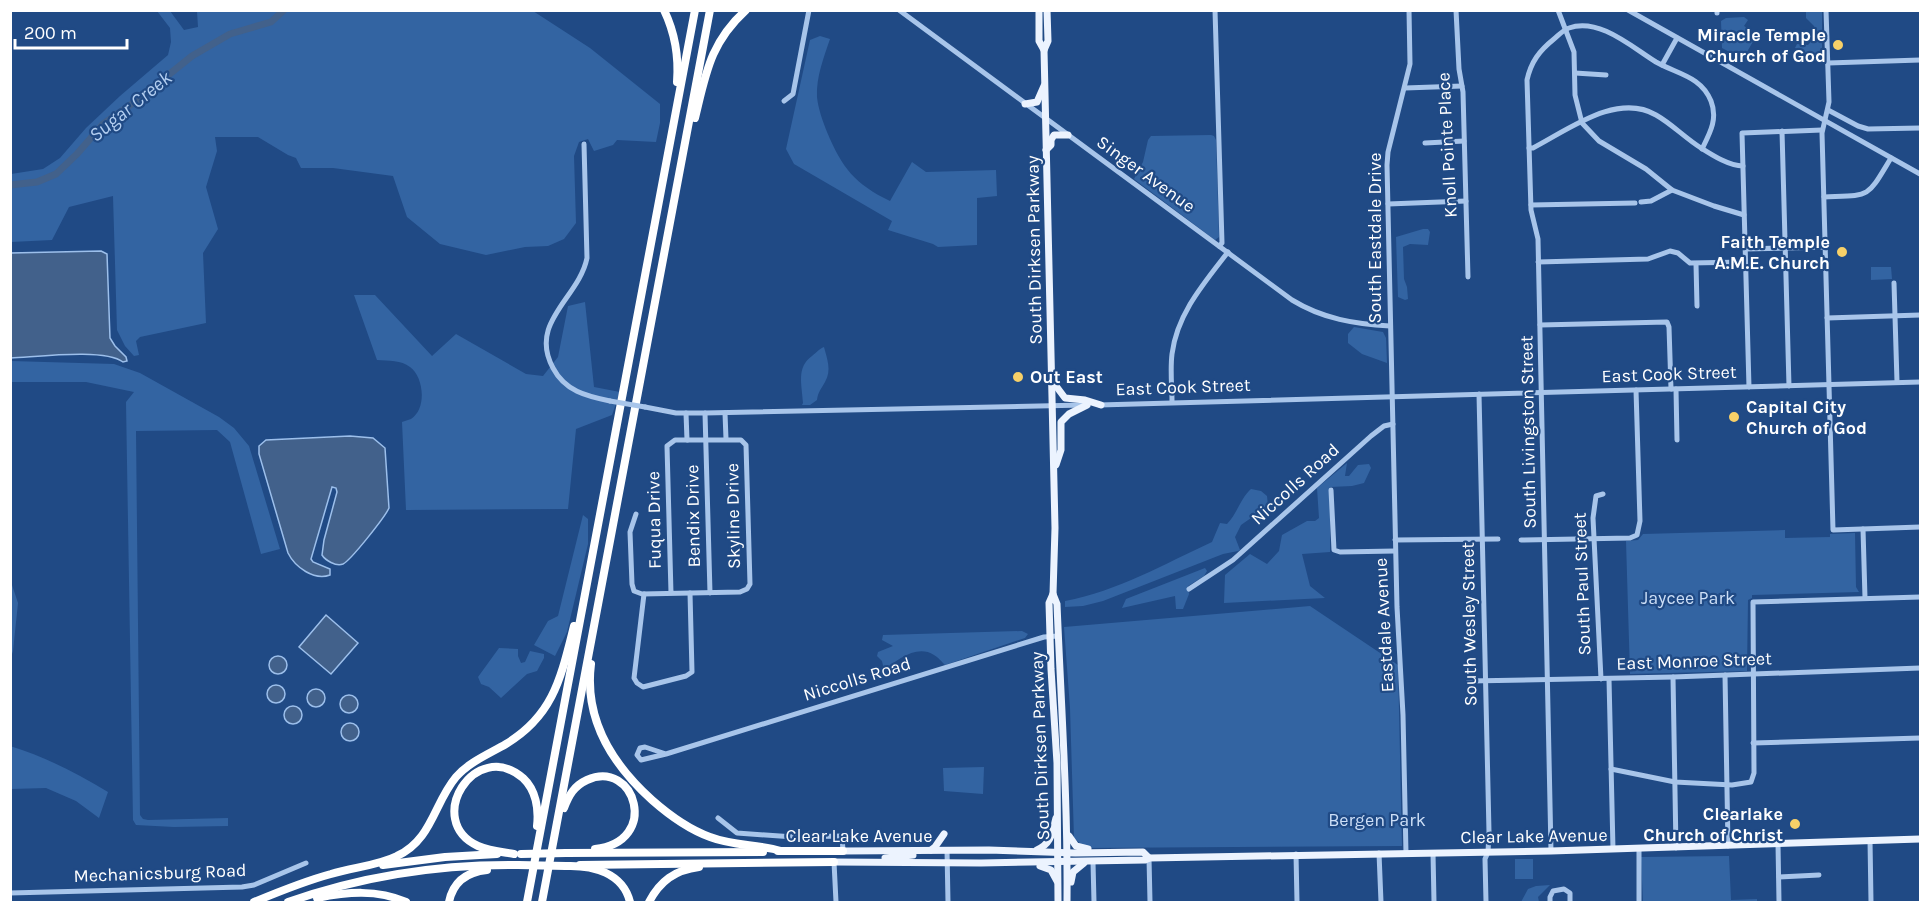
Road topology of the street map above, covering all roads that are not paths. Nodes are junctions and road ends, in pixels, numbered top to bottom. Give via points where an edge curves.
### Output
1 (664, 10) edge
2 (695, 10) edge
3 (710, 10) edge
4 (746, 10) edge
5 (809, 10) edge
6 (899, 10) edge
7 (1039, 10) edge
8 (1047, 10) edge
9 (1215, 10) edge
10 (1409, 10) edge
11 (1456, 10) edge
12 (1558, 10) edge
13 (1628, 10) edge
14 (1826, 10) edge
15 (1566, 29) junction
16 (1677, 38) junction
17 (1044, 50) junction
18 (1920, 60) edge
19 (1828, 63) junction
20 (1662, 65) junction
21 (1575, 73) junction
22 (1606, 75) dead end
23 (1045, 83) junction
24 (1462, 86) junction
25 (1405, 88) junction
26 (784, 101) dead end
27 (1025, 104) junction
28 (1828, 110) junction
29 (1046, 119) junction
30 (1825, 120) junction
31 (1582, 123) junction
32 (1920, 128) edge
33 (1822, 130) junction
34 (1782, 131) junction
35 (1068, 135) junction
36 (1464, 141) junction
37 (1425, 143) dead end
38 (584, 144) dead end
39 (669, 145) junction
40 (1529, 148) junction
41 (1702, 149) junction
42 (1046, 150) junction
43 (1891, 158) junction
44 (1743, 166) junction
45 (1920, 174) edge
46 (678, 183) junction
47 (1672, 190) junction
48 (1824, 196) junction
49 (1466, 201) junction
50 (1388, 204) junction
51 (1531, 205) junction
52 (1744, 215) junction
53 (1219, 246) junction
54 (1825, 247) junction
55 (1745, 249) junction
56 (1786, 249) junction
57 (1228, 252) junction
58 (1538, 262) junction
59 (1745, 262) junction
60 (1696, 264) junction
61 (1468, 277) dead end
62 (1894, 283) dead end
63 (1697, 306) dead end
64 (1920, 315) edge
65 (1895, 316) junction
66 (1827, 318) junction
67 (1540, 325) junction
68 (1390, 327) junction
69 (1052, 379) junction
70 (1920, 381) edge
71 (1897, 382) junction
72 (1829, 384) junction
73 (1789, 386) junction
74 (1749, 387) junction
75 (1674, 389) junction
76 (1636, 390) junction
77 (1542, 393) junction
78 (1479, 394) junction
79 (1392, 396) junction
80 (1172, 401) junction
81 (1087, 405) junction
82 (1101, 405) junction
83 (1053, 406) junction
84 (686, 413) junction
85 (705, 413) junction
86 (725, 413) junction
87 (1393, 424) junction
88 (726, 439) junction
89 (687, 440) junction
90 (706, 440) junction
91 (1677, 440) dead end
92 (1054, 471) junction
93 (1331, 490) dead end
94 (1603, 494) dead end
95 (636, 514) dead end
96 (1920, 527) edge
97 (1863, 529) junction
98 (1594, 538) junction
99 (1482, 539) junction
100 (1498, 539) dead end
101 (1395, 540) junction
102 (1521, 540) dead end
103 (1545, 540) junction
104 (1395, 551) junction
105 (590, 566) junction
106 (1189, 589) dead end
107 (710, 592) junction
108 (690, 593) junction
109 (644, 594) junction
110 (671, 594) junction
111 (1920, 597) edge
112 (1864, 598) junction
113 (598, 604) junction
114 (1054, 637) junction
115 (1920, 668) edge
116 (1752, 674) junction
117 (1725, 675) junction
118 (1672, 677) junction
119 (1600, 679) junction
120 (1609, 679) junction
121 (1548, 680) junction
122 (1469, 681) dead end
123 (1485, 681) junction
124 (1920, 738) edge
125 (1753, 744) junction
126 (666, 754) junction
127 (1611, 769) junction
128 (1676, 782) junction
129 (1727, 785) junction
130 (1058, 810) junction
131 (718, 818) dead end
132 (1068, 830) junction
133 (556, 832) junction
134 (944, 834) dead end
135 (1920, 839) edge
136 (1870, 840) junction
137 (1778, 844) junction
138 (1728, 846) junction
139 (1676, 848) junction
140 (1613, 849) junction
141 (1639, 849) junction
142 (929, 850) junction
143 (1068, 850) junction
144 (782, 851) junction
145 (843, 851) junction
146 (1034, 851) junction
147 (1551, 851) junction
148 (1059, 852) junction
149 (1125, 852) junction
150 (1488, 852) junction
151 (568, 853) junction
152 (1379, 853) junction
153 (1406, 853) junction
154 (1433, 853) junction
155 (517, 854) junction
156 (1296, 854) junction
157 (1149, 858) junction
158 (948, 859) junction
159 (534, 860) junction
160 (551, 862) junction
161 (834, 862) junction
162 (1059, 862) junction
163 (1067, 862) junction
164 (1089, 862) junction
165 (306, 863) dead end
166 (730, 863) junction
167 (981, 863) junction
168 (508, 865) junction
169 (580, 866) junction
170 (1819, 876) dead end
171 (1779, 877) junction
172 (297, 886) junction
173 (1058, 886) junction
174 (10, 893) edge
175 (292, 901) edge
176 (254, 903) edge
177 (406, 903) edge
178 (448, 903) edge
179 (525, 903) edge
180 (542, 903) edge
181 (548, 903) edge
182 (630, 903) edge
183 (649, 903) edge
184 (836, 903) edge
185 (948, 903) edge
186 (1058, 903) edge
187 (1069, 903) edge
188 (1094, 903) edge
189 (1150, 903) edge
190 (1297, 903) edge
191 (1381, 903) edge
192 (1434, 903) edge
193 (1486, 903) edge
194 (1550, 903) edge
195 (1570, 903) edge
196 (1639, 903) edge
197 (1779, 903) edge
198 (1871, 903) edge

1 - 39 highway via 678,63
2 - 39 highway
3 - 46 highway
4 - 46 highway via 723,35 711,58
5 - 26 street via 793,94
6 - 27 street, Singer Avenue
7 - 17 main road, South Dirksen Parkway via 1039,41
8 - 17 main road, South Dirksen Parkway via 1048,41
9 - 53 street via 1222,243
10 - 25 street, South Eastdale Drive via 1411,59
11 - 24 street, Knoll Pointe Place
12 - 15 street
13 - 16 street
14 - 19 street
15 - 20 street via 1596,28
15 - 21 street via 1574,52
15 - 40 street, South Livingston Street via 1538,53 1529,72
16 - 20 street
16 - 30 street
17 - 23 main road, South Dirksen Parkway
18 - 19 street
19 - 28 street
20 - 41 street via 1697,81 1708,94 1714,118
21 - 22 street
21 - 31 street via 1575,95
23 - 27 main road via 1037,102
23 - 29 main road, South Dirksen Parkway
24 - 25 street
24 - 36 street, Knoll Pointe Place
25 - 50 street, South Eastdale Drive via 1388,152
27 - 29 street, Singer Avenue
28 - 30 street
28 - 32 street via 1868,129
29 - 35 street, Singer Avenue
29 - 42 main road, South Dirksen Parkway
30 - 33 street
30 - 43 street
31 - 40 street
31 - 41 street via 1618,107 1637,108 1655,114
31 - 47 street via 1599,141
33 - 34 street
33 - 48 street
34 - 44 street via 1742,133
34 - 56 street
35 - 42 main road via 1054,135
35 - 53 street, Singer Avenue
36 - 37 street
36 - 49 street, Knoll Pointe Place
38 - 84 street, East Cook Street, bridge via 587,258 581,275 552,319 546,339 547,353 559,379 571,389 590,397
39 - 105 highway
40 - 51 street, South Livingston Street
41 - 44 street
42 - 69 main road, South Dirksen Parkway
43 - 45 street
43 - 48 street via 1873,188 1858,195
44 - 52 street
46 - 113 highway
47 - 51 street via 1638,203
47 - 52 street
48 - 54 street
49 - 50 street
49 - 61 street, Knoll Pointe Place
50 - 68 street, South Eastdale Drive
51 - 58 street, South Livingston Street
52 - 55 street
53 - 57 street, Singer Avenue
54 - 56 street
54 - 66 street
55 - 56 street
55 - 59 street
56 - 73 street
57 - 68 street, Singer Avenue via 1310,310 1346,322
57 - 80 street via 1189,305 1177,332
58 - 60 street via 1648,259 1671,251
58 - 67 street, South Livingston Street
59 - 60 street
59 - 74 street
60 - 63 street
62 - 65 street
64 - 65 street
65 - 66 street
65 - 71 street
66 - 72 street
67 - 75 street via 1664,321 1668,323
67 - 77 street, South Livingston Street
68 - 79 street, South Eastdale Drive
69 - 82 main road via 1065,398
69 - 83 main road, South Dirksen Parkway
70 - 71 street, East Cook Street
71 - 72 street, East Cook Street
72 - 73 street, East Cook Street
72 - 97 street via 1833,530
73 - 74 street, East Cook Street
74 - 75 street, East Cook Street
75 - 76 street, East Cook Street
75 - 91 street
76 - 77 street, East Cook Street
76 - 98 street via 1640,519 1637,535
77 - 78 street, East Cook Street
77 - 103 street, South Livingston Street
78 - 79 street, East Cook Street
78 - 99 street, South Wesley Street
79 - 80 street, East Cook Street
79 - 87 street, Eastdale Avenue
80 - 82 street, East Cook Street
81 - 82 street, East Cook Street
81 - 83 street, East Cook Street
81 - 92 main road via 1062,422 1061,450
83 - 86 street, East Cook Street
83 - 92 main road, South Dirksen Parkway
84 - 85 street, East Cook Street
84 - 89 street
85 - 86 street, East Cook Street
85 - 90 street, Bendix Drive
86 - 88 street
87 - 101 street, Eastdale Avenue
87 - 106 street, Niccolls Road via 1371,436 1233,560
88 - 90 street
88 - 107 street, Skyline Drive via 739,439 746,447 750,584 740,592
89 - 90 street
89 - 110 street, Fuqua Drive via 675,440 667,446
90 - 107 street, Bendix Drive
92 - 114 main road, South Dirksen Parkway via 1053,594 1049,603
93 - 104 street via 1334,550
94 - 98 street, South Paul Street via 1594,500
95 - 109 street via 630,532 632,587
96 - 97 street
97 - 112 street
98 - 103 street
98 - 119 street, South Paul Street
99 - 100 street
99 - 101 street
99 - 123 street, South Wesley Street
101 - 104 street, Eastdale Avenue
102 - 103 street
103 - 121 street, South Livingston Street
104 - 153 street, Eastdale Avenue
105 - 159 highway
105 - 172 highway via 561,678 540,716 521,734 458,776 425,833 406,851
107 - 108 street
108 - 109 street via 693,672 644,687 634,678
108 - 110 street
109 - 110 street
111 - 112 street
112 - 116 street via 1753,602
113 - 133 highway
113 - 144 highway via 591,666 592,710 601,736 620,766 666,812 707,836 731,844
114 - 126 street, Niccolls Road
114 - 130 main road, South Dirksen Parkway
114 - 132 main road, South Dirksen Parkway
115 - 116 street, East Monroe Street
116 - 117 street, East Monroe Street
116 - 125 street
117 - 118 street, East Monroe Street
117 - 129 street
118 - 120 street, East Monroe Street
118 - 128 street
119 - 120 street, East Monroe Street
119 - 121 street, East Monroe Street
120 - 127 street
121 - 123 street, East Monroe Street
121 - 147 street, South Livingston Street
122 - 123 street, East Monroe Street
123 - 150 street, South Wesley Street
124 - 125 street
125 - 129 street via 1753,780
126 - 126 street, Niccolls Road via 645,747 637,755 644,760
127 - 128 street
127 - 140 street
128 - 129 street
128 - 139 street
129 - 138 street
130 - 146 main road via 1049,842
130 - 148 main road, South Dirksen Parkway
131 - 145 street via 737,833 842,836
132 - 143 main road, South Dirksen Parkway
132 - 149 main road via 1080,849
133 - 151 highway via 573,789 584,781 611,778 631,795 634,820 623,839 605,848
133 - 160 highway
134 - 142 main road
135 - 136 main road, Clear Lake Avenue
136 - 137 main road, Clear Lake Avenue
136 - 198 street
137 - 138 main road, Clear Lake Avenue
137 - 171 street
138 - 139 main road, Clear Lake Avenue
139 - 141 main road, Clear Lake Avenue
140 - 141 main road, Clear Lake Avenue
140 - 147 main road, Clear Lake Avenue
141 - 196 street
142 - 145 main road, Clear Lake Avenue
142 - 158 main road, Clear Lake Avenue
143 - 148 main road, Clear Lake Avenue
143 - 149 main road, Clear Lake Avenue
143 - 163 main road, South Dirksen Parkway
144 - 145 highway, Clear Lake Avenue
144 - 151 highway, Clear Lake Avenue
146 - 148 main road, Clear Lake Avenue
146 - 158 main road, Clear Lake Avenue via 1010,850
147 - 150 main road, Clear Lake Avenue
148 - 162 main road, South Dirksen Parkway
149 - 157 main road, Clear Lake Avenue via 1143,852
150 - 154 main road, Clear Lake Avenue
150 - 193 street, South Wesley Street
151 - 155 highway, bridge
152 - 153 main road, Clear Lake Avenue
152 - 156 main road, Clear Lake Avenue
152 - 191 street
153 - 154 main road, Clear Lake Avenue
154 - 192 street
155 - 159 highway via 477,846 457,824 454,809 459,790 482,770 508,770 524,780 532,791 537,816
155 - 172 highway via 400,862
156 - 157 main road, Clear Lake Avenue
156 - 190 street
157 - 164 main road, Clear Lake Avenue
157 - 189 street
158 - 161 main road, Clear Lake Avenue via 907,855 868,862
158 - 167 main road, Clear Lake Avenue
158 - 185 street
159 - 179 highway
160 - 180 highway
160 - 181 highway
161 - 166 highway, Clear Lake Avenue
161 - 184 street
162 - 163 main road, Clear Lake Avenue
162 - 167 main road, Clear Lake Avenue
162 - 173 main road, South Dirksen Parkway
163 - 164 main road, Clear Lake Avenue
163 - 187 main road, South Dirksen Parkway
164 - 187 main road via 1076,868 1071,877
164 - 188 street
165 - 174 street, Mechanicsburg Road via 242,887
166 - 169 highway, Clear Lake Avenue
166 - 183 highway via 674,874 662,883
167 - 173 main road via 1043,866 1053,873
168 - 169 highway, Clear Lake Avenue, bridge
168 - 175 highway via 395,875
168 - 178 highway via 466,876 453,888
169 - 182 highway via 618,880
170 - 171 street
171 - 197 street
172 - 176 highway
173 - 186 main road, South Dirksen Parkway
175 - 177 highway via 359,892
194 - 195 street via 1553,891 1564,889 1570,893

